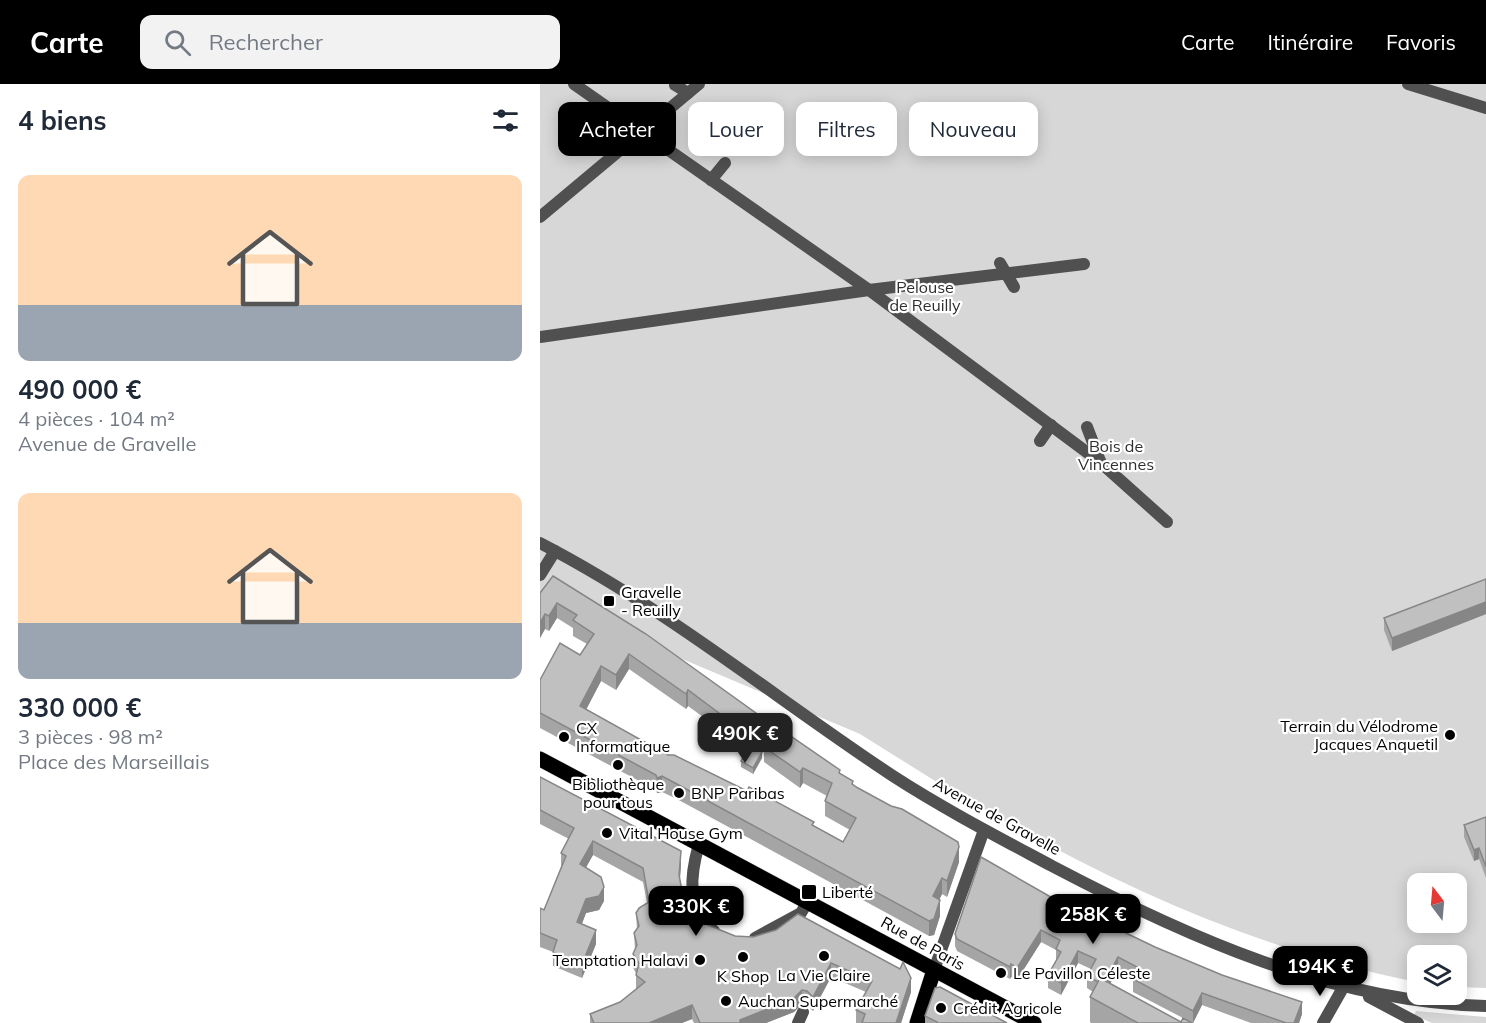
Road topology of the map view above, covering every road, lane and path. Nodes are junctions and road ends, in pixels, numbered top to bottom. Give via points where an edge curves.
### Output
1 (574, 84) edge
2 (699, 84) edge
3 (1408, 84) edge
4 (675, 85) edge
5 (688, 93) junction
6 (600, 102) edge
7 (676, 103) edge
8 (1486, 108) edge
9 (613, 156) edge
10 (676, 156) edge
11 (725, 163) dead end
12 (711, 180) junction
13 (540, 217) edge
14 (1084, 264) dead end
15 (1003, 268) junction
16 (1014, 287) dead end
17 (869, 290) junction
18 (540, 337) edge
19 (1051, 425) junction
20 (1087, 427) dead end
21 (1040, 441) dead end
22 (1100, 462) junction
23 (1167, 522) dead end
24 (540, 543) edge
25 (555, 551) junction
26 (540, 575) edge
27 (540, 759) edge
28 (984, 830) junction
29 (699, 844) junction
30 (808, 901) junction
31 (934, 970) junction
32 (1344, 986) junction
33 (1359, 990) junction
34 (1402, 1000) junction
35 (1486, 1006) edge
36 (1393, 1011) junction
37 (917, 1023) edge
38 (1034, 1023) edge
39 (1323, 1023) edge
40 (1418, 1023) edge

1 - 6 street
2 - 5 street
3 - 8 street
4 - 5 street
5 - 7 street
9 - 13 street
10 - 12 street
11 - 12 street
12 - 17 street
14 - 15 street
15 - 16 street
15 - 17 street
17 - 18 street
17 - 19 street
19 - 21 street
19 - 22 street
20 - 22 street
22 - 23 street
24 - 25 street, Avenue de Gravelle
25 - 26 street
25 - 28 street, Avenue de Gravelle via 684,629 895,777
27 - 29 main road, Rue de Paris
28 - 31 street
28 - 32 street, Avenue de Gravelle via 1123,903 1203,939 1292,972
29 - 30 main road, Rue de Paris
29 - 30 street via 692,878 694,904 706,924 719,935 734,939 764,935 801,913
30 - 31 main road, Rue de Paris
31 - 37 main road
31 - 38 main road, Rue de Paris
32 - 33 street, Avenue de Gravelle
32 - 39 street
33 - 34 street, Avenue de Gravelle
33 - 36 street
34 - 35 street, Avenue de Gravelle
34 - 36 street
36 - 40 street

